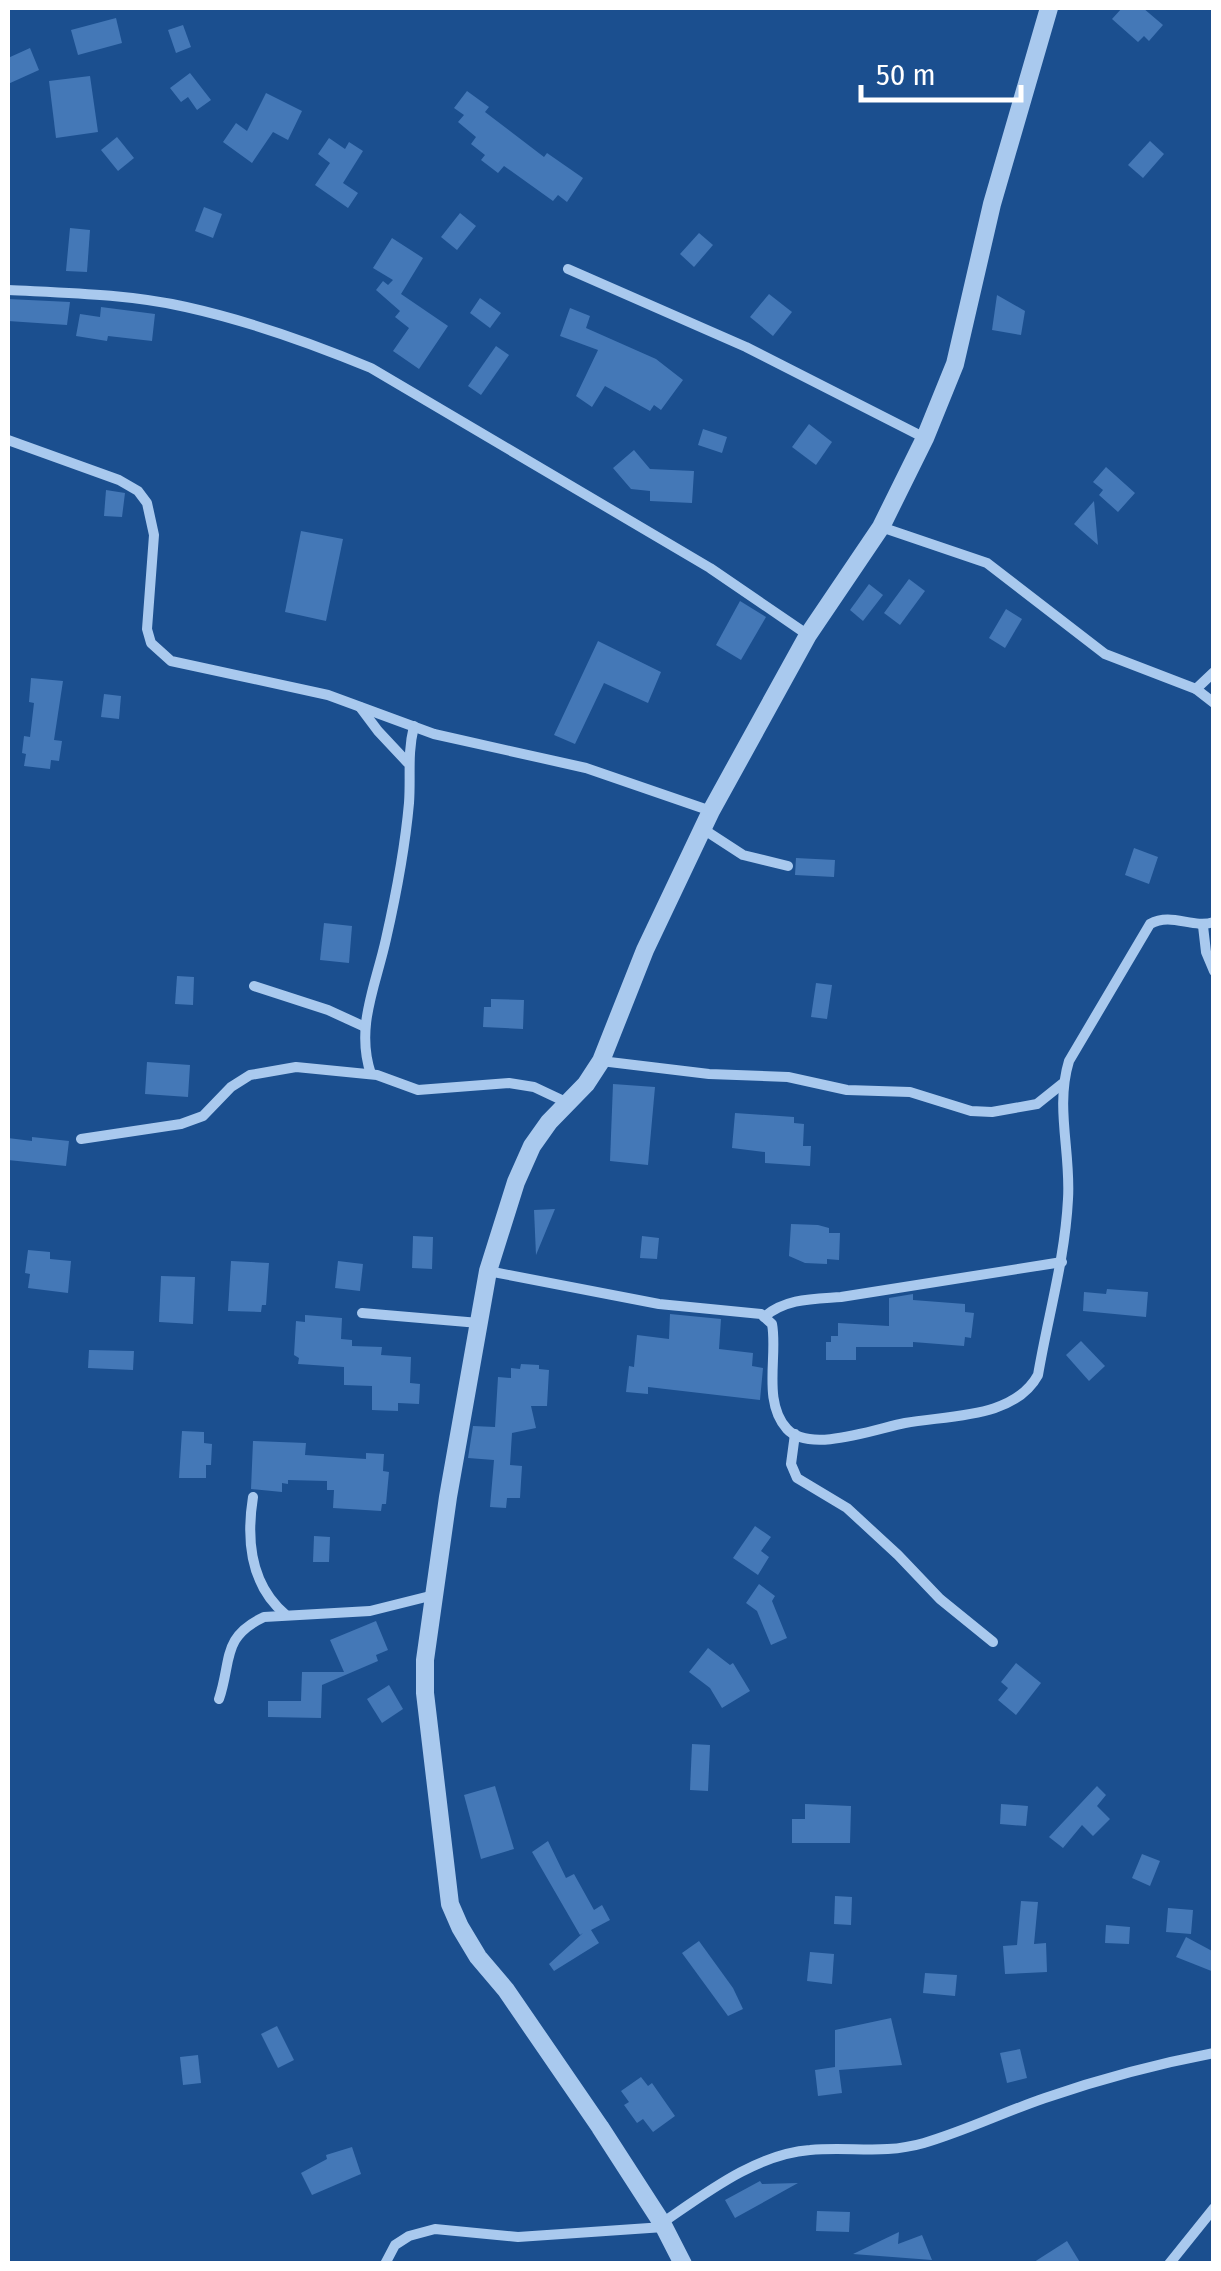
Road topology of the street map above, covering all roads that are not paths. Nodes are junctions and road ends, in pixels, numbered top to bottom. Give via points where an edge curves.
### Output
1 (1049, 8) edge
2 (568, 269) dead end
3 (8, 290) edge
4 (925, 438) junction
5 (8, 440) edge
6 (881, 527) junction
7 (808, 635) junction
8 (1214, 672) edge
9 (1196, 689) junction
10 (1214, 703) edge
11 (360, 707) junction
12 (414, 726) junction
13 (407, 762) junction
14 (707, 820) junction
15 (788, 866) dead end
16 (1208, 924) edge
17 (1214, 971) edge
18 (254, 986) dead end
19 (365, 1027) junction
20 (601, 1061) junction
21 (371, 1074) junction
22 (1062, 1084) junction
23 (568, 1103) junction
24 (81, 1138) dead end
25 (1062, 1262) junction
26 (488, 1271) junction
27 (362, 1313) dead end
28 (764, 1317) junction
29 (480, 1323) junction
30 (795, 1434) junction
31 (254, 1497) dead end
32 (434, 1595) junction
33 (286, 1615) junction
34 (994, 1642) dead end
35 (219, 1699) dead end
36 (1214, 2053) edge
37 (1214, 2208) edge
38 (663, 2225) junction
39 (385, 2264) edge
40 (682, 2264) edge
41 (1169, 2264) edge

1 - 4 street via 992,204 955,364
2 - 4 street via 746,347
3 - 7 street via 186,307 312,343 371,368 710,568
4 - 6 street
5 - 11 street via 138,491 154,535 147,630 159,654
6 - 7 street
6 - 9 street via 986,563 1105,654
7 - 14 street
8 - 9 street
9 - 10 street
11 - 12 street
11 - 13 street
12 - 13 street
12 - 14 street via 586,768
13 - 19 street via 409,802
14 - 15 street via 743,855
14 - 20 street
16 - 17 street via 1206,952
16 - 22 street via 1166,918 1150,924 1069,1060
18 - 19 street
19 - 21 street
20 - 22 street via 910,1092 971,1111 1037,1104
20 - 23 street
21 - 23 street via 418,1090 534,1087
21 - 24 street via 270,1069 231,1087 203,1116
22 - 25 street via 1068,1194
23 - 26 street via 532,1146
25 - 28 street via 806,1299
25 - 30 street via 1038,1375 1017,1397 978,1412 857,1437
26 - 28 street
26 - 29 street
27 - 29 street
28 - 30 street via 774,1335 773,1391 784,1426
29 - 32 street
30 - 34 street via 791,1464 797,1478 847,1508
31 - 33 street via 250,1550 266,1593
32 - 33 street via 370,1611
32 - 38 street via 425,1693 450,1904 478,1957
33 - 35 street via 264,1617 236,1634
36 - 38 street via 1116,2076 924,2143 789,2152 735,2177
37 - 41 street
38 - 39 street via 518,2238 436,2230 394,2245
38 - 40 street

